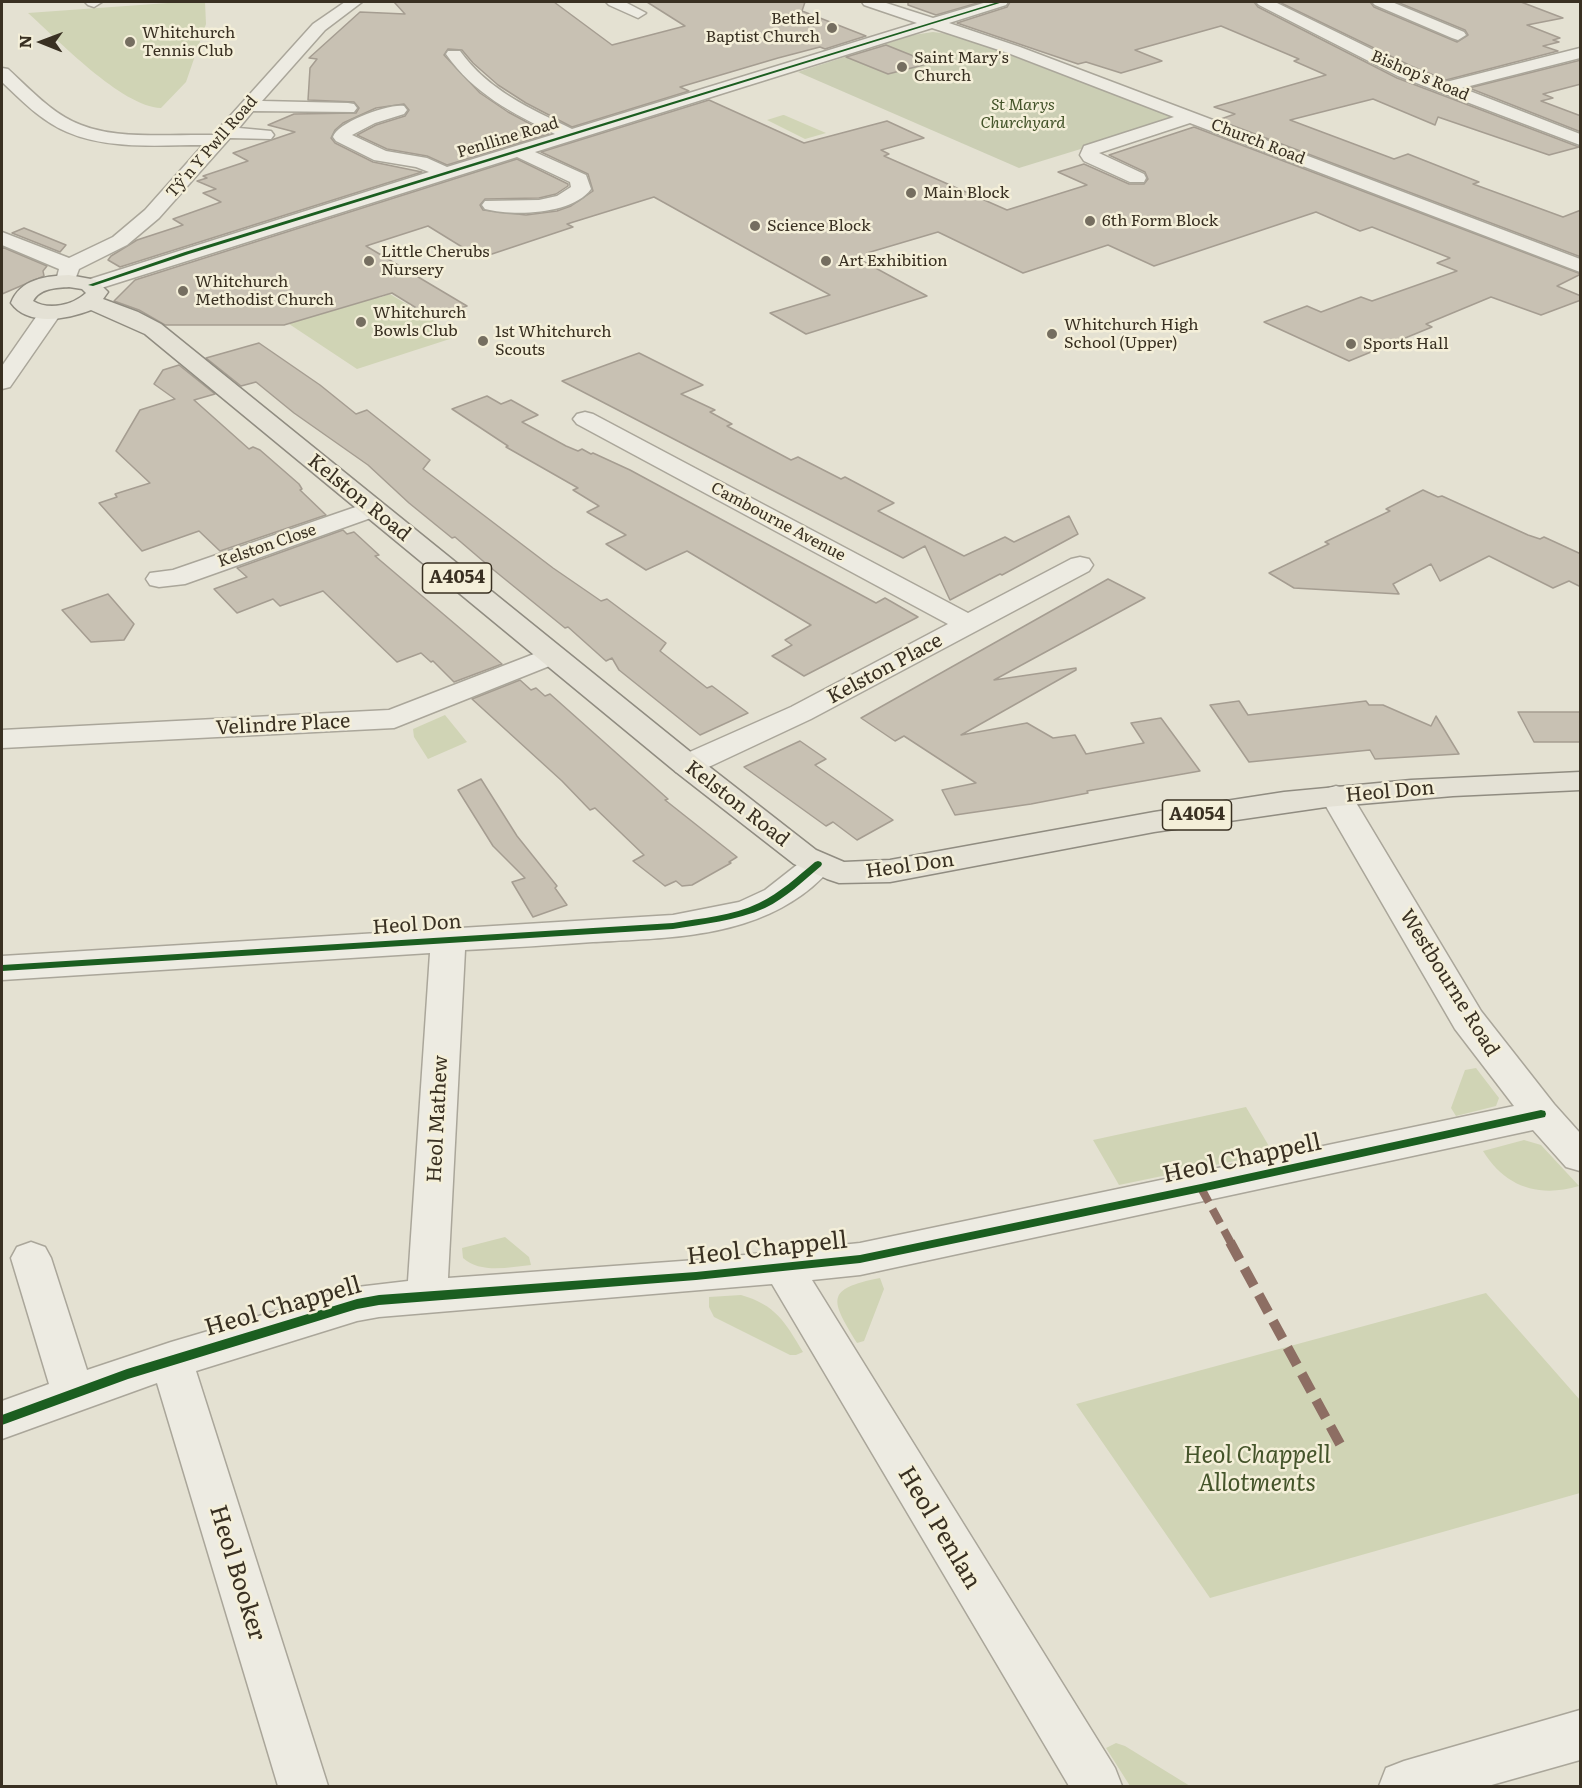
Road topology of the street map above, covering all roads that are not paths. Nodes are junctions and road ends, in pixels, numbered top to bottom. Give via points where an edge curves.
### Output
1 (354, 2) edge
2 (615, 2) edge
3 (869, 2) edge
4 (1001, 2) edge
5 (1264, 2) edge
6 (1380, 2) edge
7 (638, 13) dead end
8 (935, 23) junction
9 (1458, 35) dead end
10 (1581, 53) edge
11 (454, 54) dead end
12 (2, 73) edge
13 (1444, 88) junction
14 (247, 106) junction
15 (348, 108) dead end
16 (398, 110) dead end
17 (1192, 117) junction
18 (265, 135) dead end
19 (571, 135) junction
20 (220, 136) junction
21 (1581, 140) edge
22 (519, 151) junction
23 (446, 173) junction
24 (1137, 178) dead end
25 (492, 205) dead end
26 (2, 238) edge
27 (1581, 266) edge
28 (68, 274) junction
29 (90, 293) junction
30 (26, 307) junction
31 (51, 312) junction
32 (2, 314) edge
33 (2, 382) edge
34 (585, 419) dead end
35 (373, 510) junction
36 (1080, 565) dead end
37 (159, 579) dead end
38 (970, 625) junction
39 (552, 655) junction
40 (2, 739) edge
41 (687, 765) junction
42 (1581, 781) edge
43 (1336, 796) junction
44 (818, 864) junction
45 (448, 942) junction
46 (2, 968) edge
47 (1541, 1114) junction
48 (1581, 1156) edge
49 (31, 1258) dead end
50 (784, 1268) junction
51 (427, 1297) junction
52 (171, 1360) junction
53 (73, 1393) junction
54 (2, 1420) edge
55 (1581, 1735) edge
56 (303, 1786) edge
57 (1097, 1786) edge
58 (1404, 1786) edge

1 - 14 street, Tŷ'n Y Pwll Road via 319,27
2 - 7 street
3 - 8 street, Church Road
4 - 8 street, Penlline Road
5 - 13 street, Bishop's Road via 1393,67
6 - 9 street
8 - 17 street, Church Road
8 - 19 street, Penlline Road
10 - 13 street
11 - 19 street via 470,76 494,95
12 - 20 street via 54,117 82,132 113,136
13 - 21 street, Bishop's Road
14 - 15 street
14 - 20 street, Tŷ'n Y Pwll Road
16 - 23 street via 358,125 342,137 381,156 420,162
17 - 24 street via 1090,150 1091,157
17 - 27 street, Church Road
18 - 20 street
19 - 22 street, Penlline Road
20 - 28 street, Tŷ'n Y Pwll Road via 140,225
22 - 23 street, Penlline Road
22 - 25 street via 579,179 581,189 536,207
23 - 29 street, Penlline Road
26 - 28 street
28 - 29 main road, Kelston Road
28 - 30 main road via 27,293 22,303
29 - 31 main road via 69,310
29 - 35 main road, Kelston Road / A4054 via 153,329
30 - 31 main road
30 - 32 main road
31 - 33 street
34 - 38 street, Cambourne Avenue
35 - 37 street, Kelston Close via 176,578
35 - 39 main road, Kelston Road / A4054
36 - 38 street, Kelston Place
38 - 41 street, Kelston Place via 801,713
39 - 40 street, Velindre Place via 394,719
39 - 41 main road, Kelston Road / A4054
41 - 44 main road, Kelston Road / A4054
42 - 43 main road, Heol Don / A4054
43 - 44 main road, Heol Don / A4054 via 1201,814 874,873 839,872
43 - 47 street, Westbourne Road via 1468,1020
44 - 45 street, Heol Don via 775,899 739,913 673,926
45 - 46 street, Heol Don
45 - 51 street, Heol Mathew
47 - 48 street, Westbourne Road
47 - 50 street, Heol Chappell via 892,1253
49 - 53 street
50 - 51 street, Heol Chappell
50 - 57 street, Heol Penlan
51 - 52 street, Heol Chappell via 357,1304
52 - 53 street, Heol Chappell
52 - 56 street, Heol Booker
53 - 54 street, Heol Chappell
55 - 58 street

